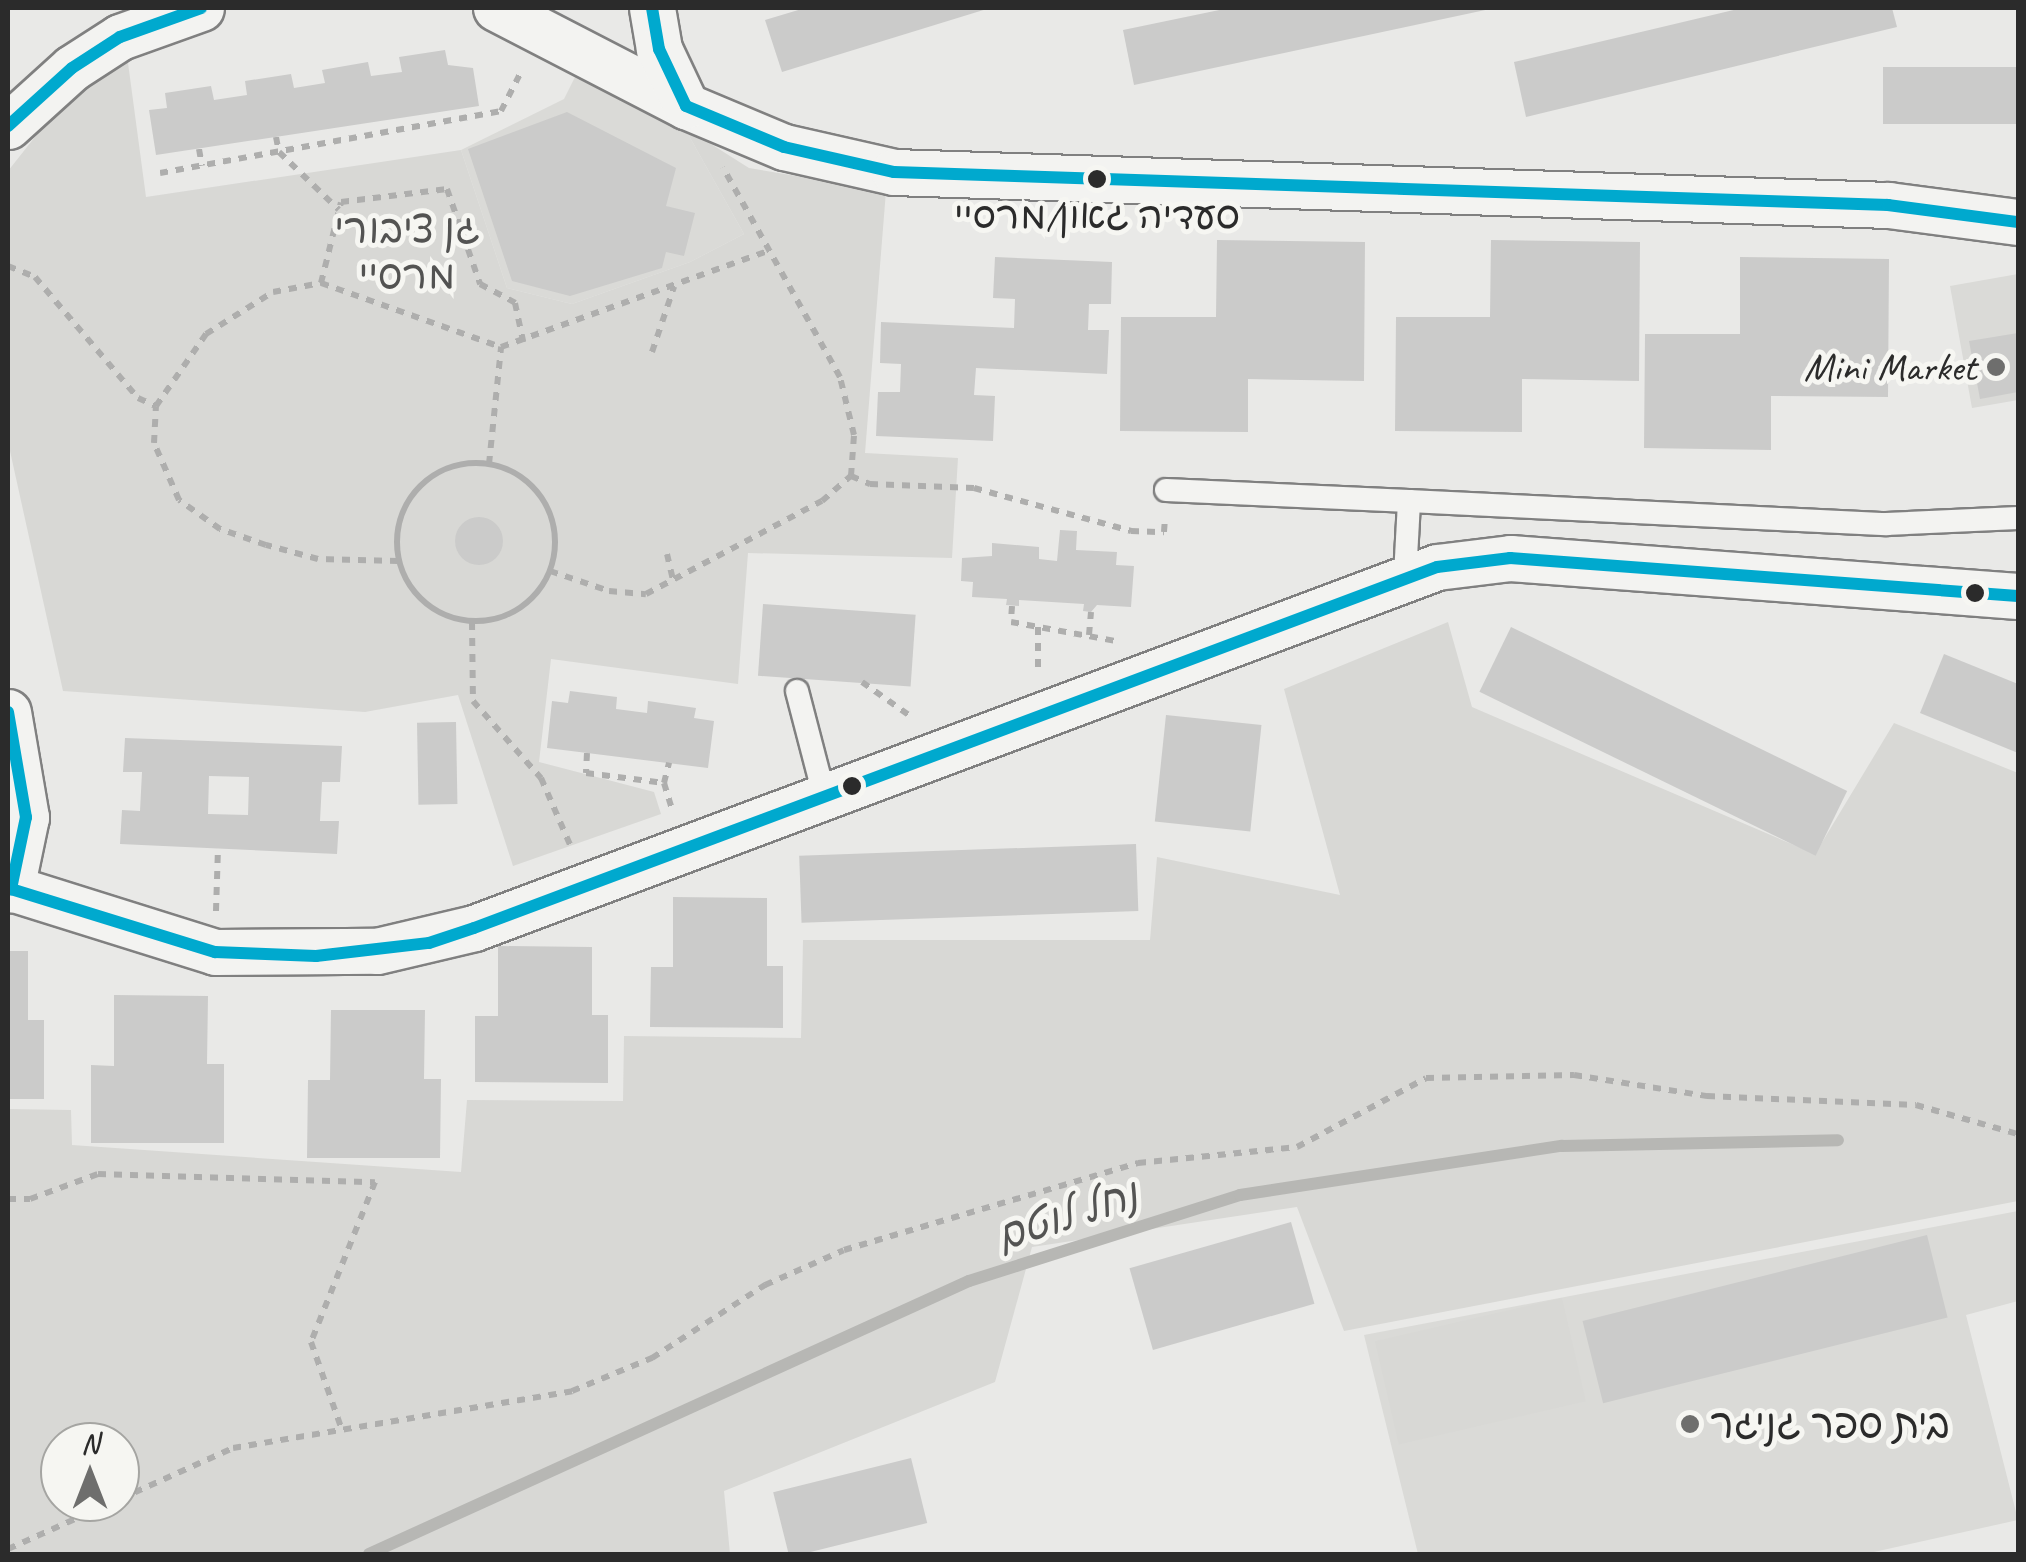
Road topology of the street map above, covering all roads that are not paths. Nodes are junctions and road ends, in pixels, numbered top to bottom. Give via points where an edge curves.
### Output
1 (201, 8) edge
2 (496, 8) edge
3 (652, 8) edge
4 (686, 106) junction
5 (8, 126) edge
6 (2018, 222) edge
7 (1166, 490) road end
8 (1408, 500) junction
9 (2018, 518) edge
10 (1404, 576) junction
11 (2018, 596) edge
12 (797, 691) dead end
13 (8, 712) edge
14 (824, 796) junction
15 (9, 888) edge

1 - 5 street via 120,37 72,68
2 - 4 street
3 - 4 street via 659,49
4 - 6 street via 784,146 894,172 1888,205
7 - 8 lane
8 - 9 lane via 1886,524
8 - 10 lane
10 - 11 street via 1510,558
10 - 14 street
12 - 14 lane
13 - 15 street via 26,817
14 - 15 street via 429,942 316,956 228,954 162,940

